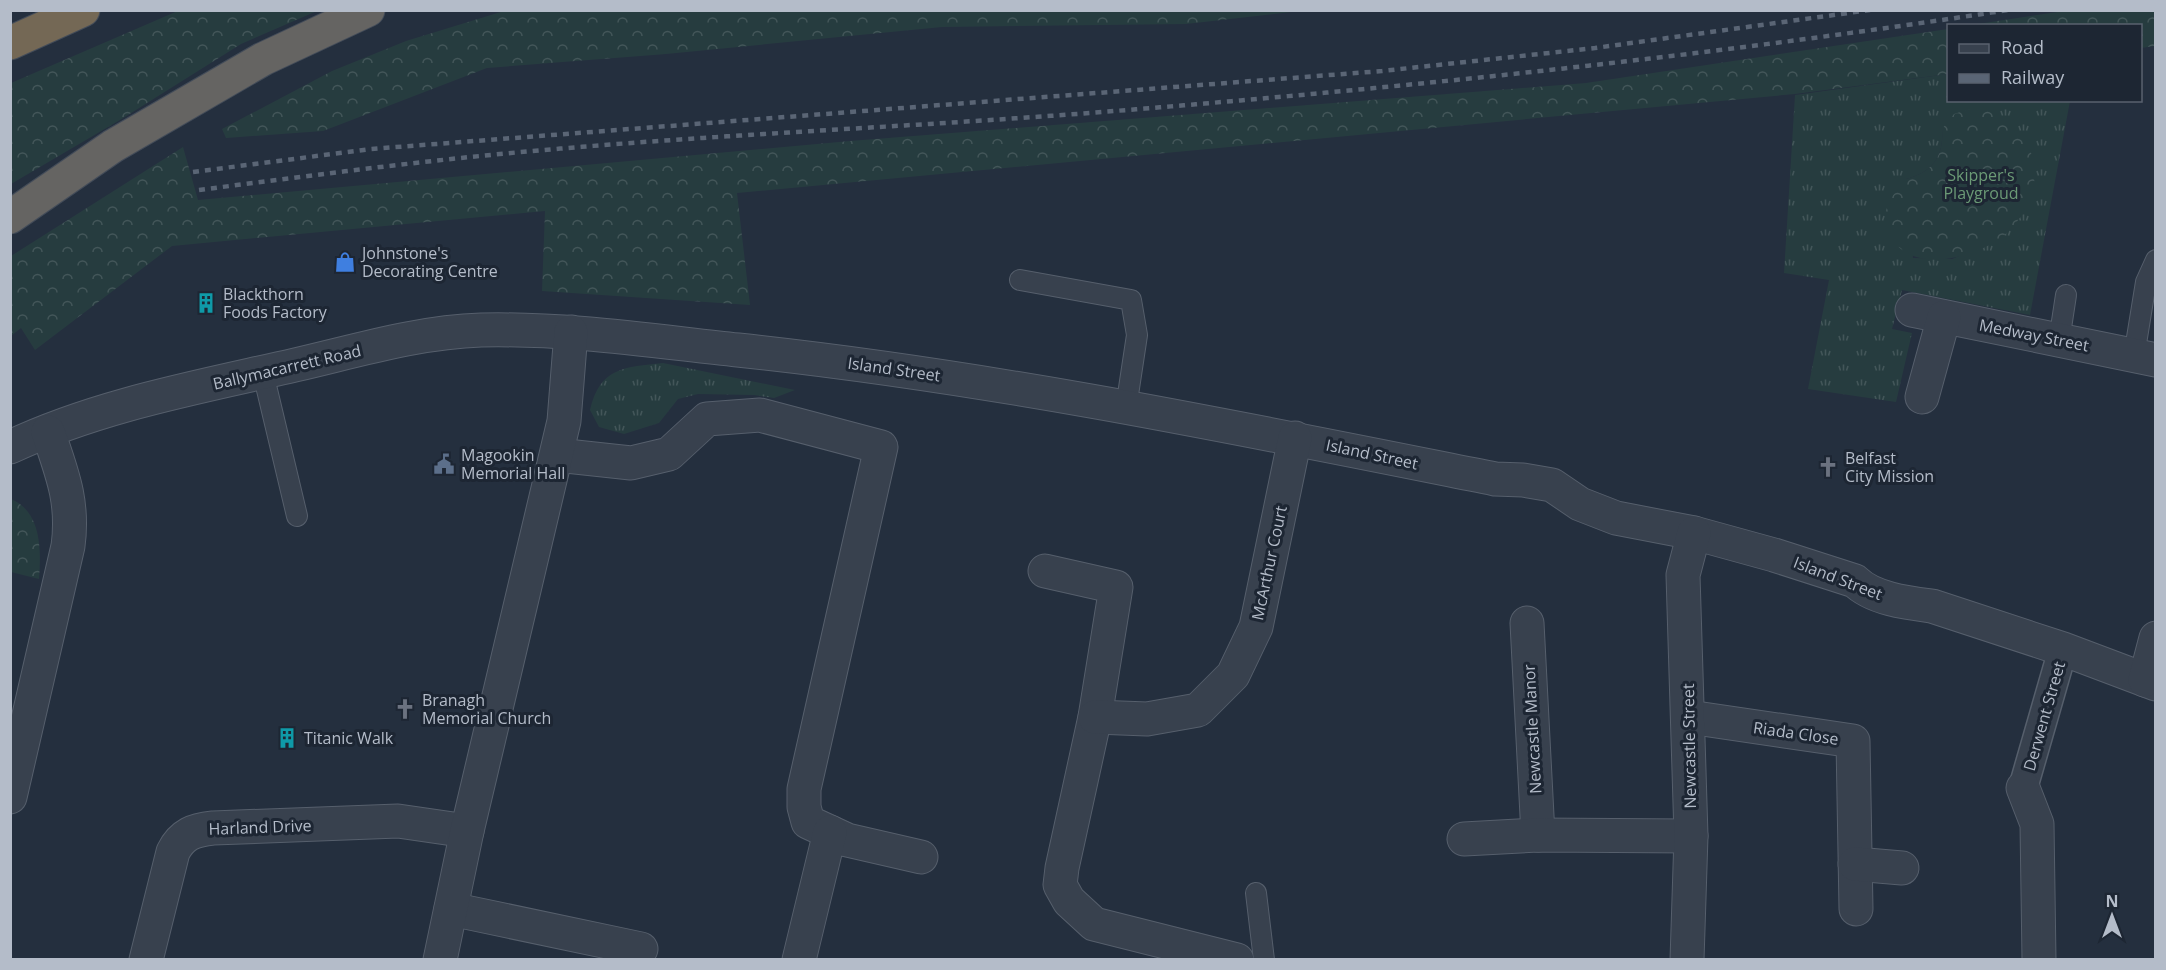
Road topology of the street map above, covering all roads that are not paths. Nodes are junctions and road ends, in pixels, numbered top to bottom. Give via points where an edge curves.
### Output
1 (82, 10) edge
2 (368, 10) edge
3 (10, 43) edge
4 (10, 218) edge
5 (2156, 260) edge
6 (1020, 280) dead end
7 (2066, 295) dead end
8 (1912, 310) dead end
9 (1944, 317) junction
10 (571, 332) junction
11 (2059, 340) junction
12 (2145, 358) edge
13 (263, 373) junction
14 (1922, 398) dead end
15 (1126, 408) junction
16 (48, 432) junction
17 (1295, 438) junction
18 (10, 447) edge
19 (557, 455) junction
20 (297, 516) dead end
21 (1694, 534) junction
22 (1045, 572) dead end
23 (1527, 623) dead end
24 (2156, 638) edge
25 (2063, 649) junction
26 (2150, 682) edge
27 (1095, 717) junction
28 (1689, 717) junction
29 (2023, 788) joint
30 (10, 797) edge
31 (467, 831) junction
32 (830, 832) junction
33 (1538, 835) junction
34 (1691, 836) junction
35 (1464, 839) dead end
36 (921, 857) dead end
37 (1855, 864) junction
38 (1902, 868) dead end
39 (1256, 893) dead end
40 (451, 909) junction
41 (1856, 909) dead end
42 (641, 949) dead end
43 (146, 960) edge
44 (440, 960) edge
45 (799, 960) edge
46 (1237, 960) edge
47 (1264, 960) edge
48 (1687, 960) edge
49 (2040, 960) edge

1 - 3 highway
2 - 4 highway via 263,59 113,146
5 - 12 lane via 2146,282
6 - 15 lane via 1131,300 1137,335
7 - 11 lane
8 - 9 street, Medway Street
9 - 11 street, Medway Street
9 - 14 street
10 - 13 street, Ballymacarrett Road via 479,330 408,339
10 - 15 street, Island Street via 821,358
10 - 19 street via 564,421
11 - 12 street, Medway Street
13 - 16 street, Ballymacarrett Road via 97,413
13 - 20 lane
15 - 17 street, Island Street
16 - 18 street, Ballymacarrett Road
16 - 30 street via 69,497 71,522
17 - 21 street, Island Street via 1495,479 1552,485 1581,504 1616,518
17 - 27 street, McArthur Court via 1256,627 1233,675 1198,710 1147,719
19 - 31 street
19 - 32 street via 631,463 669,454 707,419 760,415 881,447 804,789 808,822
21 - 25 street, Island Street via 1774,555 1856,581 1863,589 1932,606
21 - 28 street, Newcastle Street via 1683,575
22 - 27 street via 1116,587
23 - 33 street, Newcastle Manor
24 - 26 street, Island Street
25 - 26 street, Island Street
25 - 29 street, Derwent Street
27 - 46 street via 1062,868 1060,885 1069,902 1094,924
28 - 34 street, Newcastle Street
28 - 37 street, Riada Close via 1853,741
29 - 49 street, Derwent Street via 2037,824
31 - 40 street
31 - 43 street, Harland Drive via 398,821 213,828 187,834 173,852
32 - 36 street via 847,840
32 - 45 street
33 - 34 street
33 - 35 street
34 - 48 street, Newcastle Street
37 - 38 street
37 - 41 street, Riada Close
39 - 47 lane
40 - 42 street
40 - 44 street

